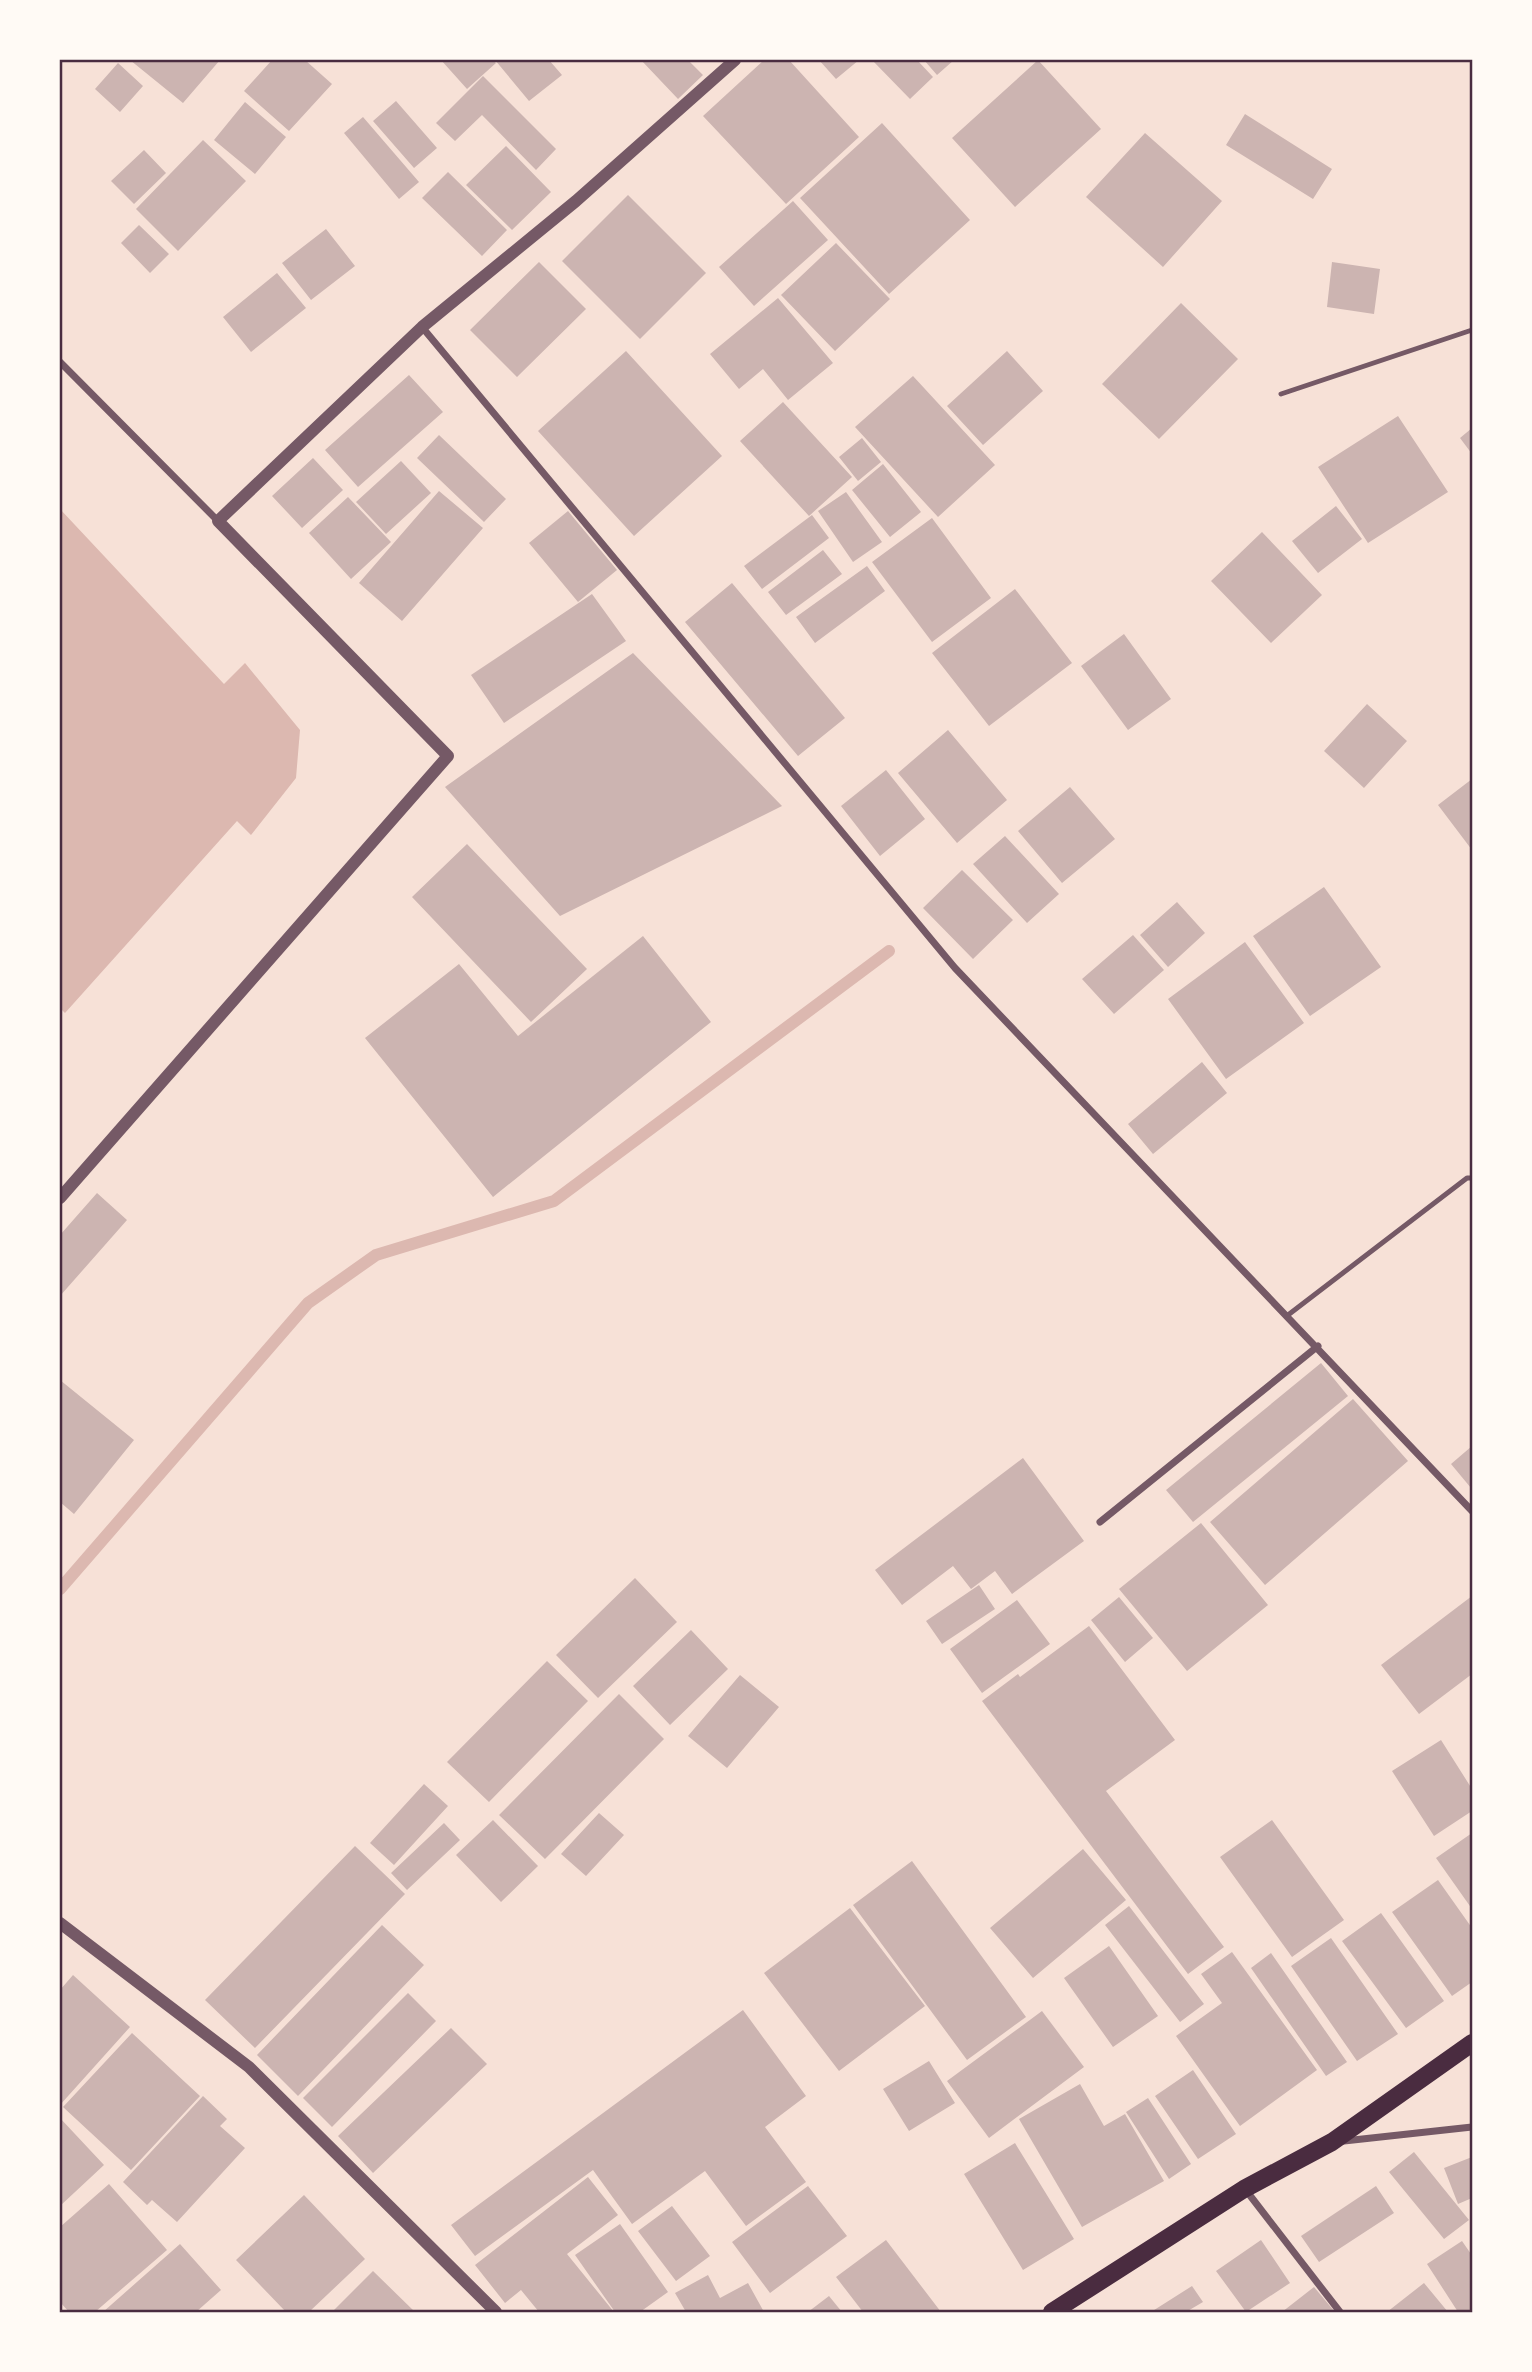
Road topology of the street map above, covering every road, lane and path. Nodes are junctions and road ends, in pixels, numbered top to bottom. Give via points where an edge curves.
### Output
1 (735, 60) edge
2 (422, 327) junction
3 (1472, 330) edge
4 (60, 362) edge
5 (1281, 394) dead end
6 (218, 521) junction
7 (1472, 1178) edge
8 (60, 1198) edge
9 (1288, 1315) junction
10 (1318, 1346) junction
11 (1472, 1511) edge
12 (1100, 1522) dead end
13 (60, 1923) edge
14 (1472, 2043) edge
15 (1472, 2127) edge
16 (1332, 2142) junction
17 (1244, 2189) junction
18 (496, 2312) edge
19 (1052, 2312) edge
20 (1340, 2312) edge

1 - 2 street via 576,201
2 - 6 street
2 - 9 street via 955,968
3 - 5 lane
4 - 6 street
6 - 8 street via 448,756
7 - 9 lane
9 - 10 street
10 - 11 street
10 - 12 street
13 - 18 street via 249,2067
14 - 16 main road
15 - 16 street
16 - 17 main road
17 - 19 main road
17 - 20 street

